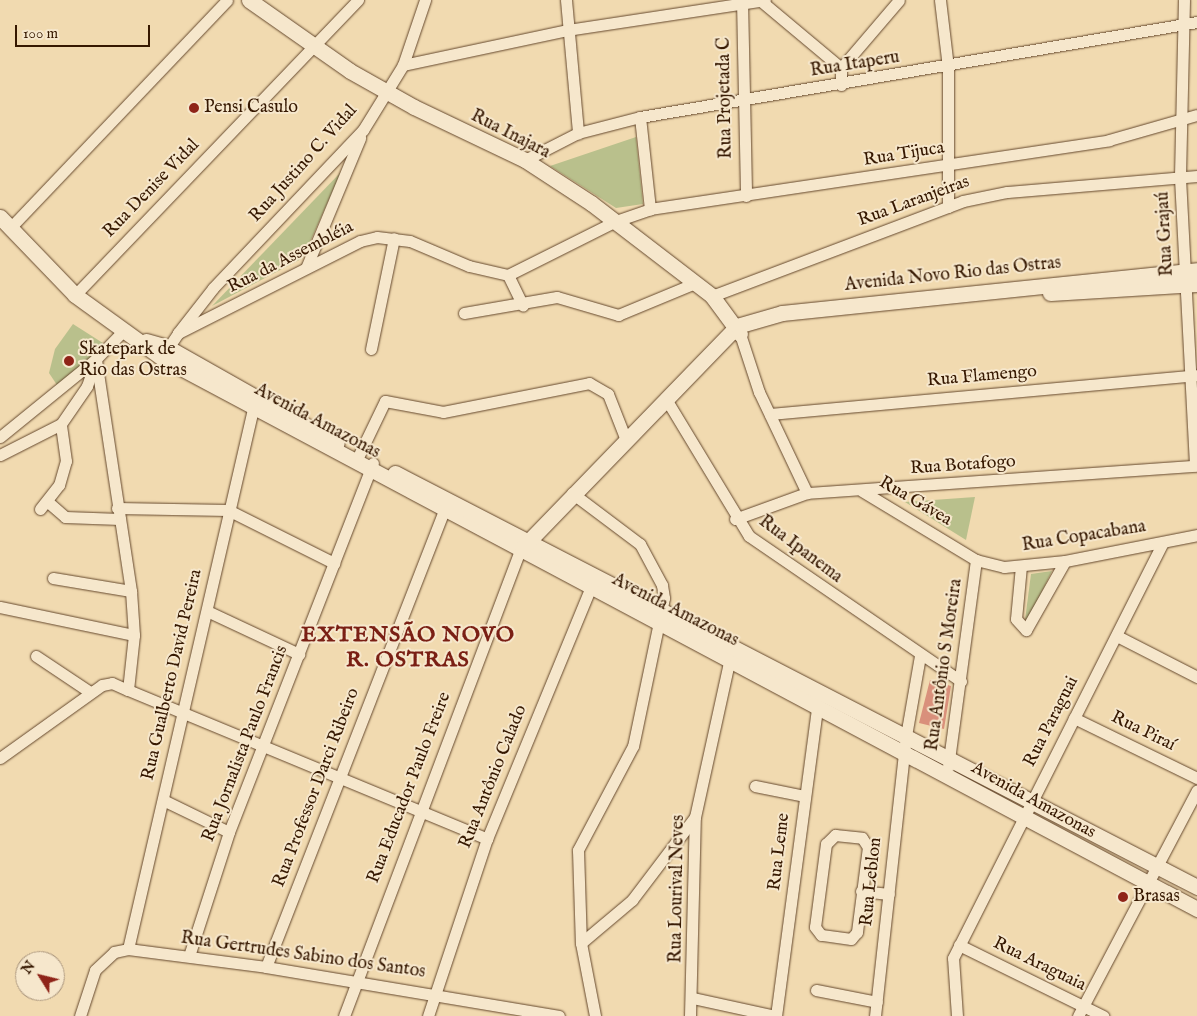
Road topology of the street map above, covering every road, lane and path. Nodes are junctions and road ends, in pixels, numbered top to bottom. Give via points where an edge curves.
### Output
1 (227, 0) edge
2 (249, 0) edge
3 (358, 0) edge
4 (425, 0) edge
5 (566, 0) edge
6 (763, 0) edge
7 (899, 0) edge
8 (940, 0) edge
9 (1184, 0) edge
10 (742, 2) edge
11 (1197, 22) edge
12 (1184, 24) junction
13 (567, 30) junction
14 (311, 48) junction
15 (403, 65) junction
16 (948, 67) junction
17 (841, 68) junction
18 (841, 85) junction
19 (386, 92) junction
20 (742, 100) junction
21 (1197, 115) edge
22 (640, 116) junction
23 (1181, 120) junction
24 (363, 130) junction
25 (578, 133) junction
26 (525, 160) junction
27 (950, 165) junction
28 (1197, 176) edge
29 (1180, 178) junction
30 (746, 196) junction
31 (948, 207) junction
32 (650, 210) junction
33 (616, 221) junction
34 (5, 222) edge
35 (394, 238) junction
36 (306, 268) junction
37 (508, 275) junction
38 (1192, 278) edge
39 (693, 284) junction
40 (75, 295) junction
41 (712, 296) junction
42 (523, 306) junction
43 (464, 313) dead end
44 (739, 330) junction
45 (123, 331) junction
46 (178, 333) junction
47 (371, 349) dead end
48 (165, 352) junction
49 (96, 359) junction
50 (1195, 375) edge
51 (666, 399) junction
52 (252, 409) junction
53 (770, 414) junction
54 (61, 424) junction
55 (0, 437) edge
56 (626, 440) junction
57 (0, 455) edge
58 (359, 455) junction
59 (1196, 466) edge
60 (372, 467) junction
61 (861, 491) junction
62 (572, 493) junction
63 (807, 493) junction
64 (228, 510) junction
65 (444, 511) junction
66 (118, 513) junction
67 (735, 519) junction
68 (1197, 535) edge
69 (1163, 542) junction
70 (523, 546) junction
71 (976, 560) junction
72 (1065, 561) junction
73 (334, 563) junction
74 (1021, 566) junction
75 (53, 578) dead end
76 (592, 583) junction
77 (132, 591) junction
78 (0, 607) edge
79 (207, 611) junction
80 (660, 617) junction
81 (134, 635) junction
82 (1116, 636) junction
83 (731, 653) junction
84 (299, 654) junction
85 (36, 656) dead end
86 (920, 656) junction
87 (1197, 677) edge
88 (961, 681) junction
89 (128, 690) junction
90 (90, 692) junction
91 (818, 698) junction
92 (185, 710) junction
93 (1074, 718) junction
94 (906, 736) junction
95 (263, 744) junction
96 (3, 751) edge
97 (904, 752) junction
98 (948, 767) junction
99 (340, 778) junction
100 (1197, 778) edge
101 (755, 786) dead end
102 (1197, 790) edge
103 (804, 796) junction
104 (163, 800) junction
105 (1031, 801) junction
106 (420, 810) junction
107 (1024, 816) junction
108 (695, 817) junction
109 (230, 832) junction
110 (487, 839) junction
111 (1158, 867) junction
112 (1149, 884) junction
113 (1197, 887) edge
114 (861, 891) junction
115 (889, 894) junction
116 (1197, 909) edge
117 (581, 943) junction
118 (959, 945) junction
119 (128, 949) junction
120 (189, 956) junction
121 (266, 966) junction
122 (355, 980) junction
123 (816, 990) dead end
124 (435, 993) junction
125 (693, 998) junction
126 (877, 1002) junction
127 (1080, 1011) edge
128 (80, 1016) edge
129 (344, 1016) edge
130 (428, 1016) edge
131 (560, 1016) edge
132 (595, 1016) edge
133 (690, 1016) edge
134 (775, 1016) edge
135 (875, 1016) edge
136 (957, 1016) edge
137 (1103, 1016) edge

1 - 34 street
2 - 14 street, Rua Inajara
3 - 14 street, Rua Denise Vidal
4 - 15 street, Rua Justino C. Vidal
5 - 13 street
6 - 10 street
6 - 17 street
7 - 17 street
8 - 16 street
9 - 12 street, Rua Grajaú
10 - 13 street
10 - 20 street, Rua Projetada C
11 - 12 street, Rua Itaperu
12 - 16 street, Rua Itaperu
12 - 23 street, Rua Grajaú
13 - 15 street
13 - 25 street
14 - 19 street, Rua Inajara
14 - 40 street, Rua Denise Vidal
15 - 19 street, Rua Justino C. Vidal
16 - 18 street, Rua Itaperu
16 - 27 street
17 - 18 street
18 - 20 street, Rua Itaperu
19 - 24 street, Rua Justino C. Vidal
19 - 26 street, Rua Inajara
20 - 22 street, Rua Itaperu
20 - 30 street, Rua Projetada C
21 - 23 street, Rua Tijuca
22 - 25 street, Rua Itaperu
22 - 32 street
23 - 27 street, Rua Tijuca via 1109,140
23 - 29 street, Rua Grajaú
24 - 36 street
24 - 46 street, Rua Justino C. Vidal via 213,288
25 - 26 street, Rua Itaperu
26 - 33 street, Rua Inajara
27 - 30 street, Rua Tijuca
27 - 31 street
28 - 29 street, Rua Laranjeiras
29 - 31 street, Rua Laranjeiras via 1007,192
29 - 38 street, Rua Grajaú
30 - 32 street, Rua Tijuca
31 - 41 street, Rua Laranjeiras
32 - 33 street, Rua Tijuca
33 - 37 street
33 - 39 street, Rua Inajara
34 - 40 street, Avenida Amazonas
35 - 36 street, Rua da Assembléia via 360,241
35 - 37 street, Rua da Assembléia via 478,269
35 - 47 street
36 - 46 street, Rua da Assembléia
37 - 42 street
38 - 44 street, Avenida Novo Rio das Ostras via 782,313
38 - 50 street, Rua Grajaú
39 - 41 street, Rua Inajara
39 - 42 street via 618,314 567,297
40 - 45 street, Avenida Amazonas
41 - 44 street, Rua Inajara
42 - 43 street
44 - 51 street, Avenida Novo Rio das Ostras
44 - 53 street
45 - 48 street, Avenida Amazonas
45 - 49 street
46 - 48 street, Rua da Assembléia
48 - 52 street, Avenida Amazonas
48 - 58 street, Avenida Amazonas
49 - 54 street via 87,386
49 - 55 street
49 - 66 street
50 - 53 street, Rua Flamengo
50 - 59 street, Rua Grajaú
51 - 56 street, Avenida Novo Rio das Ostras
51 - 67 street, Rua Ipanema
52 - 60 street, Avenida Amazonas
52 - 64 street, Rua Gualberto David Pereira
53 - 63 street
54 - 57 street
54 - 66 street via 66,461 59,485 44,506 66,517
56 - 58 street via 608,394 596,384 580,384 444,412 385,401
56 - 62 street, Avenida Novo Rio das Ostras
58 - 60 street, Avenida Amazonas
59 - 61 street, Rua Botafogo
60 - 65 street, Avenida Amazonas
60 - 70 street, Avenida Amazonas
60 - 73 street, Rua Jornalista Paulo Francis
61 - 63 street, Rua Botafogo
61 - 71 street, Rua Gávea
62 - 70 street, Avenida Novo Rio das Ostras
62 - 80 street via 640,544 662,584
63 - 67 street, Rua Botafogo
64 - 66 street
64 - 73 street
64 - 79 street, Rua Gualberto David Pereira
65 - 70 street, Avenida Amazonas
65 - 99 street, Rua Professor Darci Ribeiro
66 - 77 street
67 - 86 street, Rua Ipanema via 749,536 784,564
68 - 69 street, Rua Copacabana
69 - 72 street, Rua Copacabana
69 - 82 street, Rua Paraguai
70 - 76 street, Avenida Amazonas
70 - 106 street, Rua Educador Paulo Freire
71 - 74 street, Rua Copacabana
71 - 88 street, Rua Antônio S Moreira
72 - 74 street, Rua Copacabana
72 - 74 street via 1026,630 1016,619
73 - 84 street, Rua Jornalista Paulo Francis
75 - 77 street
76 - 80 street, Avenida Amazonas
76 - 110 street, Rua Antônio Calado
77 - 81 street
78 - 81 street
79 - 84 street
79 - 92 street, Rua Gualberto David Pereira
80 - 83 street, Avenida Amazonas
80 - 117 street via 629,755 578,850
81 - 89 street
82 - 87 street
82 - 93 street, Rua Paraguai
83 - 91 street, Avenida Amazonas
83 - 108 street, Rua Lourival Neves
84 - 95 street, Rua Jornalista Paulo Francis
85 - 90 street
86 - 88 street, Rua Ipanema
86 - 94 street
88 - 98 street, Rua Antônio S Moreira
89 - 90 street via 112,683
89 - 92 street
90 - 96 street
91 - 94 street, Avenida Amazonas
91 - 97 street, Avenida Amazonas
91 - 103 street, Rua Leme
92 - 95 street
92 - 104 street, Rua Gualberto David Pereira
93 - 100 street, Rua Piraí
93 - 105 street, Rua Paraguai
94 - 97 street, Rua Leblon
94 - 98 street, Avenida Amazonas
95 - 99 street
95 - 109 street, Rua Jornalista Paulo Francis
97 - 98 street, Avenida Amazonas
97 - 115 street, Rua Leblon
98 - 105 street, Avenida Amazonas
98 - 107 street, Avenida Amazonas
99 - 106 street
99 - 121 street, Rua Professor Darci Ribeiro
101 - 103 street
102 - 111 street
103 - 134 street, Rua Leme
104 - 109 street
104 - 119 street, Rua Gualberto David Pereira
105 - 107 street, Rua Paraguai
105 - 111 street, Avenida Amazonas
106 - 110 street
106 - 122 street, Rua Educador Paulo Freire
107 - 112 street, Avenida Amazonas
107 - 118 street, Rua Paraguai
108 - 117 street via 632,900
108 - 125 street, Rua Lourival Neves
109 - 120 street, Rua Jornalista Paulo Francis
110 - 124 street, Rua Antônio Calado
111 - 112 street
111 - 113 street, Avenida Amazonas
112 - 116 street, Avenida Amazonas
112 - 127 street
114 - 114 street via 855,936 846,939 817,932 830,837 866,841
114 - 115 street
115 - 126 street, Rua Leblon
117 - 132 street
118 - 127 street, Rua Araguaia
118 - 136 street, Rua Paraguai via 952,958
119 - 120 street, Rua Gertrudes Sabino dos Santos
119 - 128 street via 114,952 95,970
120 - 121 street, Rua Gertrudes Sabino dos Santos
121 - 122 street, Rua Gertrudes Sabino dos Santos
122 - 124 street, Rua Gertrudes Sabino dos Santos
122 - 129 street, Rua Educador Paulo Freire
123 - 126 street
124 - 130 street, Rua Antônio Calado
124 - 131 street, Rua Gertrudes Sabino dos Santos
125 - 133 street, Rua Lourival Neves
125 - 134 street, Rua Leme
126 - 135 street, Rua Leblon
127 - 137 street, Rua Araguaia

